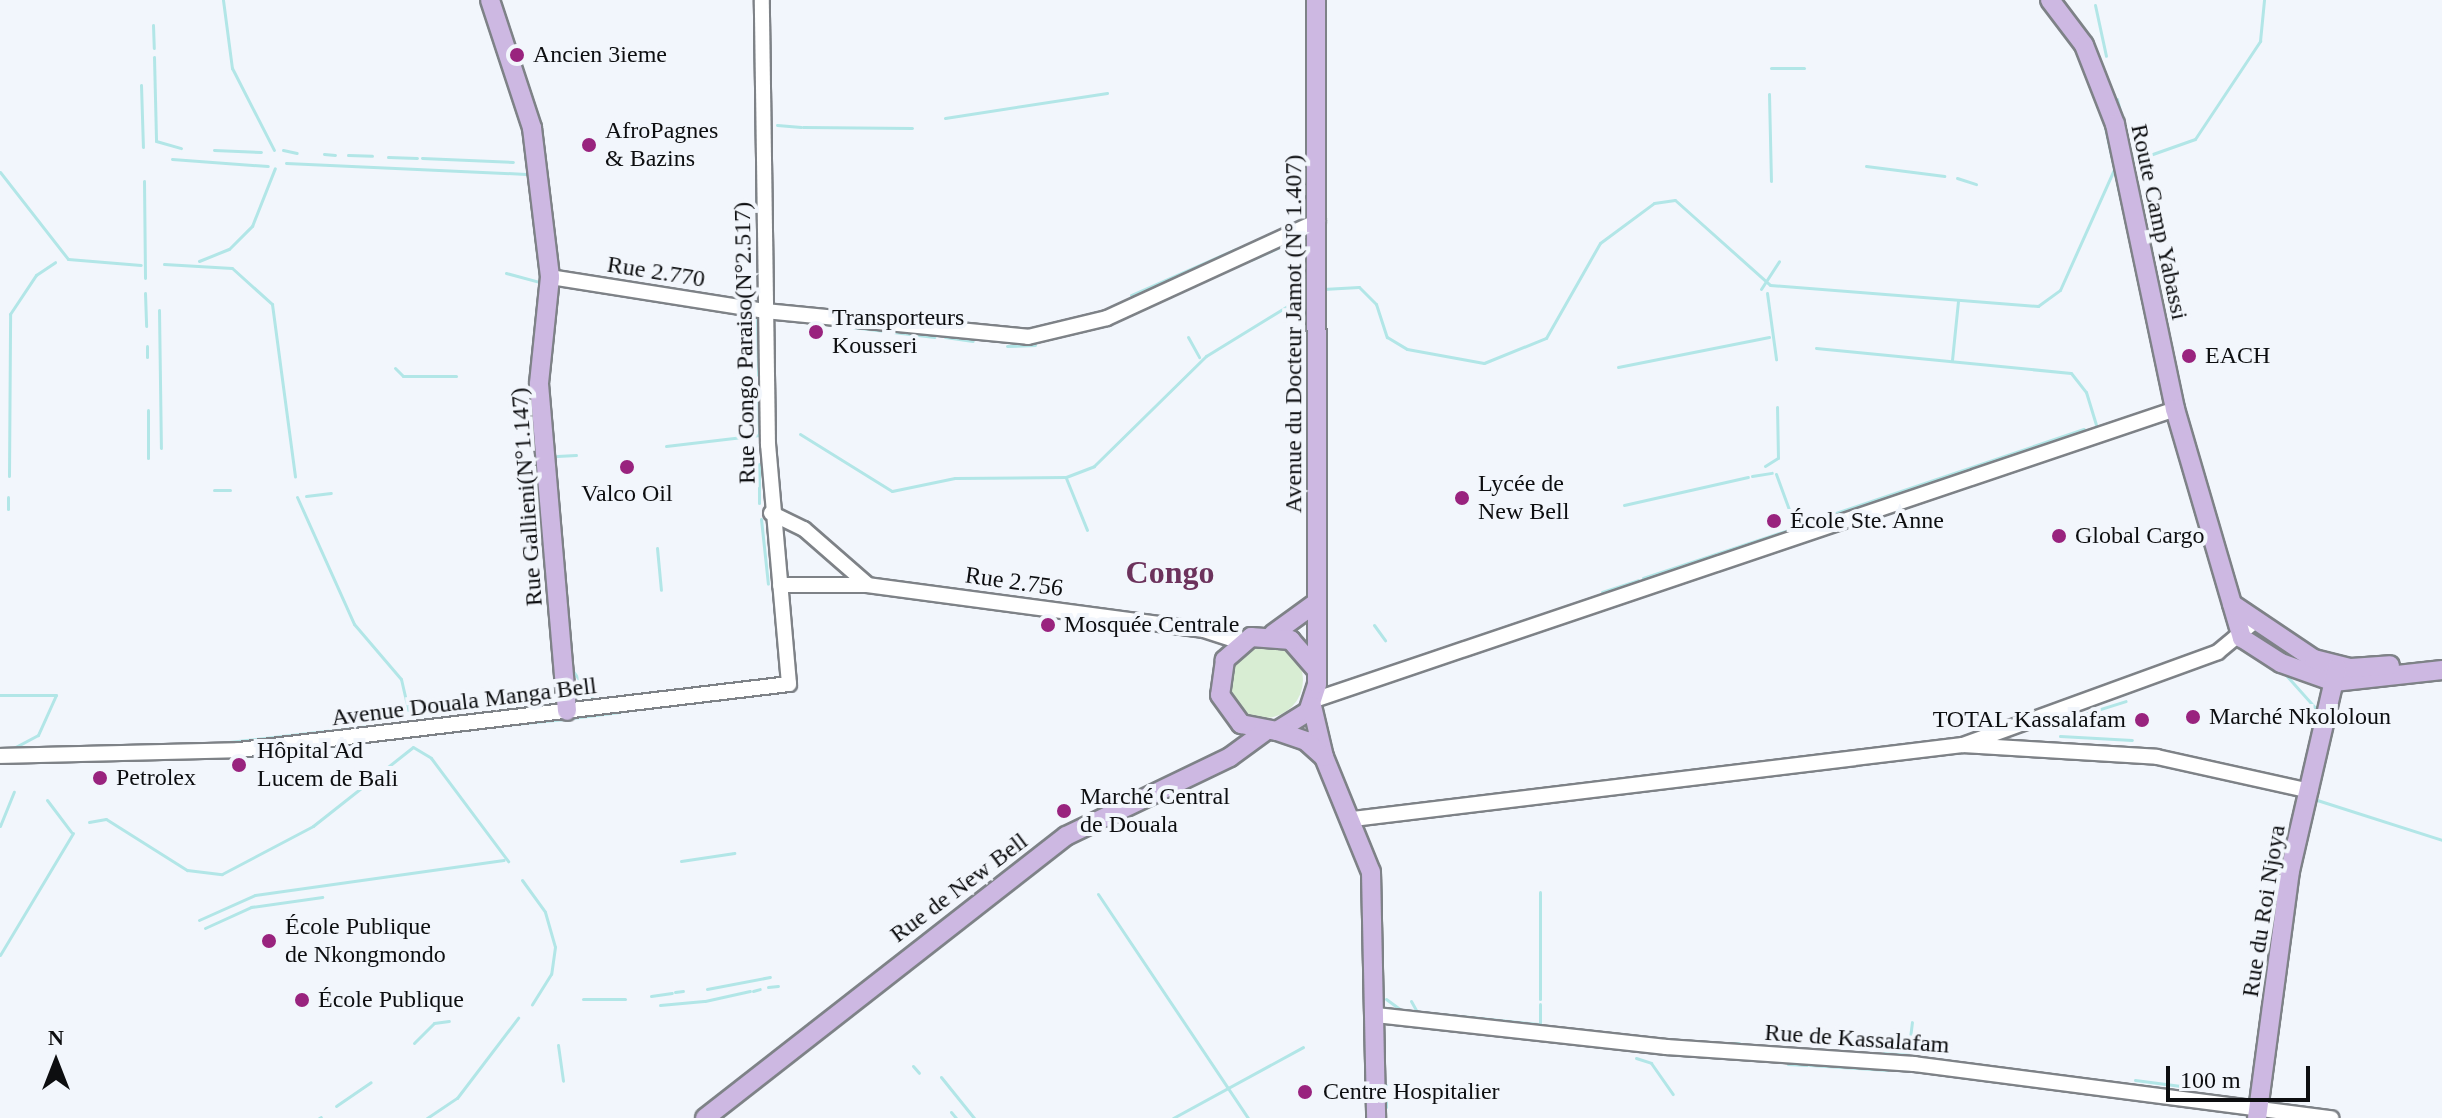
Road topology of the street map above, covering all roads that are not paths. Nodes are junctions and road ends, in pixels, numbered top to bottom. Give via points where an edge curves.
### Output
1 (490, 0) edge
2 (762, 0) edge
3 (1316, 0) edge
4 (2050, 0) edge
5 (1318, 221) junction
6 (550, 277) junction
7 (765, 311) junction
8 (2175, 409) junction
9 (771, 513) junction
10 (780, 585) junction
11 (867, 585) junction
12 (1317, 602) junction
13 (2232, 604) junction
14 (2254, 622) junction
15 (1273, 634) junction
16 (2242, 638) junction
17 (1241, 642) junction
18 (2442, 658) edge
19 (2442, 670) edge
20 (1316, 674) junction
21 (2336, 674) junction
22 (789, 684) joint
23 (1346, 689) junction
24 (1313, 703) junction
25 (567, 711) junction
26 (1271, 732) junction
27 (1963, 745) junction
28 (0, 756) edge
29 (1324, 757) junction
30 (2310, 791) junction
31 (1353, 819) junction
32 (1376, 1015) junction
33 (2258, 1112) edge
34 (705, 1118) edge
35 (1376, 1118) edge
36 (2332, 1118) edge

1 - 6 main road, Rue Gallieni(N°1.147) via 529,116
2 - 7 street, Rue Congo Paraiso(N°2.517)
3 - 5 main road, Avenue du Docteur Jamot (N° 1.407)
4 - 8 main road, Route Camp Yabassi via 2092,60 2123,164
5 - 7 street, Rue 2.770 via 1127,310 1051,336
5 - 12 main road, Avenue du Docteur Jamot (N° 1.407)
6 - 7 street, Rue 2.770
6 - 25 main road, Rue Gallieni(N°1.147) via 539,384
7 - 9 street, Rue Congo Paraiso(N°2.517)
8 - 13 main road, Route Camp Yabassi
8 - 23 street
9 - 10 street, Rue Congo Paraiso(N°2.517)
9 - 11 street via 804,529
10 - 11 street, Rue 2.756
10 - 22 street, Rue Congo Paraiso(N°2.517)
11 - 17 street, Rue 2.756 via 1193,629
12 - 15 main road
12 - 20 main road, Avenue du Docteur Jamot (N° 1.407)
13 - 14 main road
13 - 16 main road, Route Camp Yabassi
14 - 16 street
14 - 21 main road
15 - 17 main road
15 - 20 main road via 1299,645
16 - 21 main road via 2281,663
16 - 27 street
17 - 26 main road via 1225,660 1220,695 1241,724
18 - 21 main road
19 - 21 main road
20 - 23 street
20 - 24 main road
21 - 30 main road, Rue du Roi Njoya
22 - 25 street, Avenue Douala Manga Bell
23 - 24 street
24 - 26 main road
24 - 29 main road
25 - 28 street, Avenue Douala Manga Bell via 222,752
26 - 29 main road via 1306,741
26 - 34 main road, Rue de New Bell via 1066,836
27 - 30 street via 2157,757
27 - 31 street
29 - 31 main road
30 - 33 main road, Rue du Roi Njoya via 2290,871
31 - 32 main road via 1374,893
32 - 33 street, Rue de Kassalafam via 1666,1047 1914,1064
32 - 35 main road
33 - 36 street, Rue de Kassalafam

